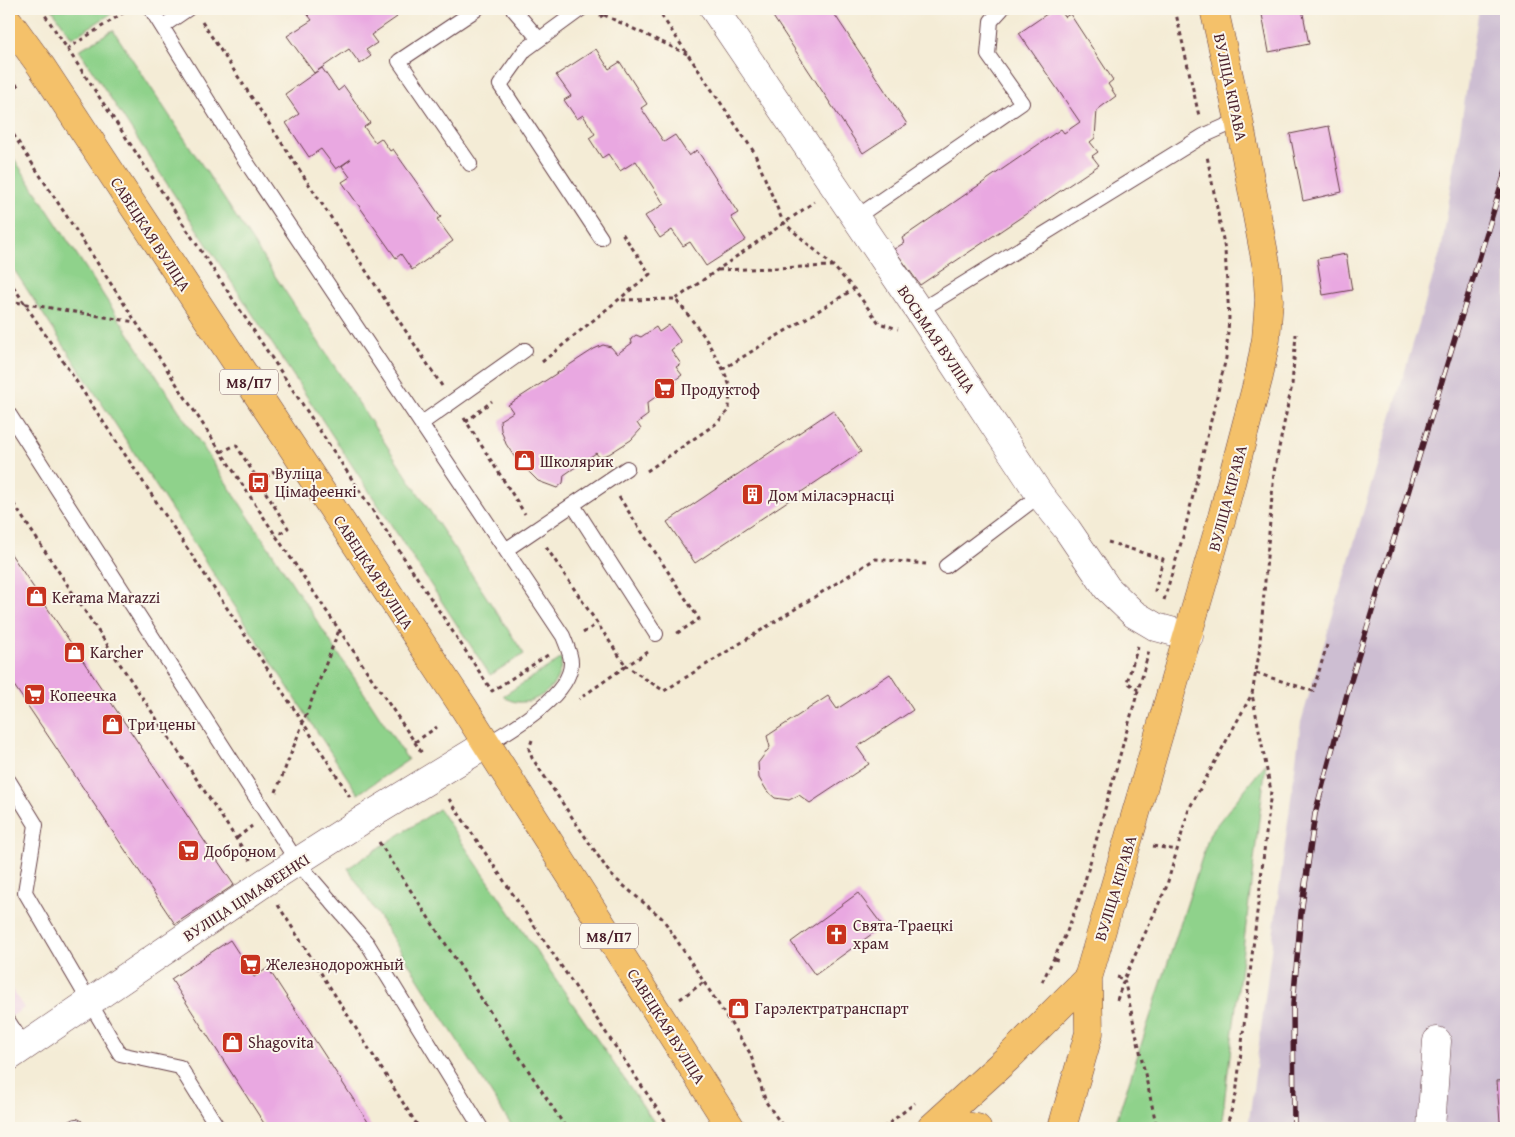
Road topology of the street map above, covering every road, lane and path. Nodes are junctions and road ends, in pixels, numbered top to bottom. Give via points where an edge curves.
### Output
1 (41, 9) edge
2 (129, 9) edge
3 (151, 9) edge
4 (188, 9) edge
5 (477, 9) edge
6 (514, 9) edge
7 (581, 9) edge
8 (612, 9) edge
9 (657, 9) edge
10 (714, 9) edge
11 (1002, 9) edge
12 (1214, 9) edge
13 (604, 14) junction
14 (596, 20) dead end
15 (163, 26) junction
16 (12, 34) edge
17 (538, 38) junction
18 (68, 49) junction
19 (687, 54) junction
20 (41, 66) junction
21 (9, 92) edge
22 (1239, 120) junction
23 (9, 128) edge
24 (470, 164) dead end
25 (835, 188) junction
26 (855, 218) junction
27 (783, 222) junction
28 (617, 226) dead end
29 (601, 238) dead end
30 (833, 266) junction
31 (717, 270) junction
32 (9, 280) edge
33 (854, 289) junction
34 (676, 299) junction
35 (621, 300) junction
36 (9, 301) edge
37 (24, 304) junction
38 (919, 311) junction
39 (135, 322) junction
40 (939, 341) junction
41 (525, 350) dead end
42 (536, 367) dead end
43 (723, 368) junction
44 (497, 397) dead end
45 (9, 414) edge
46 (466, 422) dead end
47 (422, 423) junction
48 (221, 452) junction
49 (627, 468) dead end
50 (639, 476) dead end
51 (615, 492) dead end
52 (1040, 495) junction
53 (9, 498) edge
54 (573, 505) junction
55 (1067, 529) junction
56 (276, 536) junction
57 (507, 550) junction
58 (946, 566) joint
59 (1154, 599) dead end
60 (700, 619) dead end
61 (597, 624) dead end
62 (339, 629) junction
63 (656, 634) dead end
64 (1189, 636) junction
65 (566, 644) junction
66 (1327, 645) dead end
67 (626, 666) dead end
68 (1256, 673) dead end
69 (1126, 682) dead end
70 (1138, 690) dead end
71 (1252, 694) dead end
72 (304, 724) junction
73 (437, 727) dead end
74 (416, 742) junction
75 (487, 744) junction
76 (436, 776) junction
77 (9, 781) edge
78 (457, 798) dead end
79 (451, 802) junction
80 (1189, 809) dead end
81 (267, 814) junction
82 (364, 819) junction
83 (237, 838) junction
84 (298, 863) junction
85 (264, 883) junction
86 (663, 919) dead end
87 (1054, 959) dead end
88 (1061, 961) dead end
89 (1117, 977) dead end
90 (1088, 978) junction
91 (1124, 979) junction
92 (90, 1002) junction
93 (1116, 1007) dead end
94 (9, 1022) edge
95 (1437, 1041) dead end
96 (17, 1052) edge
97 (72, 1128) edge
98 (77, 1128) edge
99 (218, 1128) edge
100 (419, 1128) edge
101 (481, 1128) edge
102 (566, 1128) edge
103 (670, 1128) edge
104 (731, 1128) edge
105 (784, 1128) edge
106 (931, 1128) edge
107 (977, 1128) edge
108 (1062, 1128) edge
109 (1157, 1128) edge
110 (1226, 1128) edge
111 (1430, 1128) edge

1 - 18 path
2 - 18 path
3 - 15 lane
4 - 15 lane
5 - 24 lane via 399,61
6 - 17 lane
7 - 17 lane
8 - 13 path
9 - 19 path
10 - 25 street, ВОСЬМАЯ ВУЛІЦА
11 - 26 lane via 991,21 988,55 1022,103
12 - 22 main road, ВУЛІЦА КІРАВА
13 - 14 path
13 - 19 path
15 - 47 lane via 243,157
16 - 20 main road, САВЕЦКАЯ ВУЛІЦА / М8/П7
17 - 29 lane via 525,50 500,85
18 - 20 path
18 - 65 path via 492,691
19 - 27 path via 754,152
20 - 21 path
20 - 75 main road, САВЕЦКАЯ ВУЛІЦА / М8/П7
22 - 38 lane via 1203,136
22 - 64 main road, ВУЛІЦА КІРАВА via 1267,269 1266,338 1246,426
23 - 39 path
25 - 26 street, ВОСЬМАЯ ВУЛІЦА
25 - 27 path
26 - 38 street, ВОСЬМАЯ ВУЛІЦА
27 - 30 path
27 - 31 path
28 - 35 path via 650,274
30 - 31 path
30 - 33 path
31 - 34 path
32 - 37 path
33 - 40 path via 879,323
33 - 43 path
34 - 35 path
34 - 43 path
35 - 42 path
36 - 37 path
37 - 39 path
37 - 72 path
38 - 40 street, ВОСЬМАЯ ВУЛІЦА
39 - 48 path
40 - 52 street, ВОСЬМАЯ ВУЛІЦА
41 - 47 lane
43 - 50 path via 730,386 729,410 717,423
44 - 46 path
45 - 81 lane
47 - 57 lane
48 - 56 path
48 - 56 path via 236,445 288,528
49 - 54 lane
51 - 60 path
52 - 55 street, ВОСЬМАЯ ВУЛІЦА
52 - 58 lane
53 - 83 path
54 - 57 lane
54 - 63 lane
55 - 59 path via 1163,559
55 - 64 street, ВОСЬМАЯ ВУЛІЦА via 1107,588 1134,614 1156,627
56 - 62 path
57 - 65 lane
58 - 67 path via 875,559 664,691
61 - 65 path
62 - 72 path
62 - 74 path
64 - 90 main road, ВУЛІЦА КІРАВА
65 - 75 lane via 571,662 568,678 559,691 515,727
66 - 68 path via 1313,691
69 - 70 path
71 - 110 path via 1271,791 1236,1095
72 - 81 path
72 - 82 path
73 - 74 path
74 - 76 path
75 - 76 street, ВУЛІЦА ЦІМАФЕЕНКІ
75 - 104 main road, САВЕЦКАЯ ВУЛІЦА / М8/П7
76 - 79 path
76 - 82 street, ВУЛІЦА ЦІМАФЕЕНКІ
77 - 92 lane via 36,825 25,892
78 - 79 path
79 - 103 path
80 - 91 path via 1166,888
81 - 83 path
81 - 84 lane
82 - 84 street, ВУЛІЦА ЦІМАФЕЕНКІ
82 - 102 path
83 - 85 path
84 - 85 street, ВУЛІЦА ЦІМАФЕЕНКІ
84 - 101 lane via 367,942
85 - 92 street, ВУЛІЦА ЦІМАФЕЕНКІ
85 - 100 path
86 - 105 path via 750,1053 766,1102
87 - 88 path
89 - 91 path
90 - 106 main road, ВУЛІЦА КІРАВА via 964,1101
90 - 108 main road, ВУЛІЦА КІРАВА via 1089,1033
91 - 93 path
91 - 109 path
92 - 96 street, ВУЛІЦА ЦІМАФЕЕНКІ
92 - 99 lane via 120,1054 180,1067
94 - 96 lane
95 - 111 street
97 - 98 lane
106 - 107 main road via 960,1125

